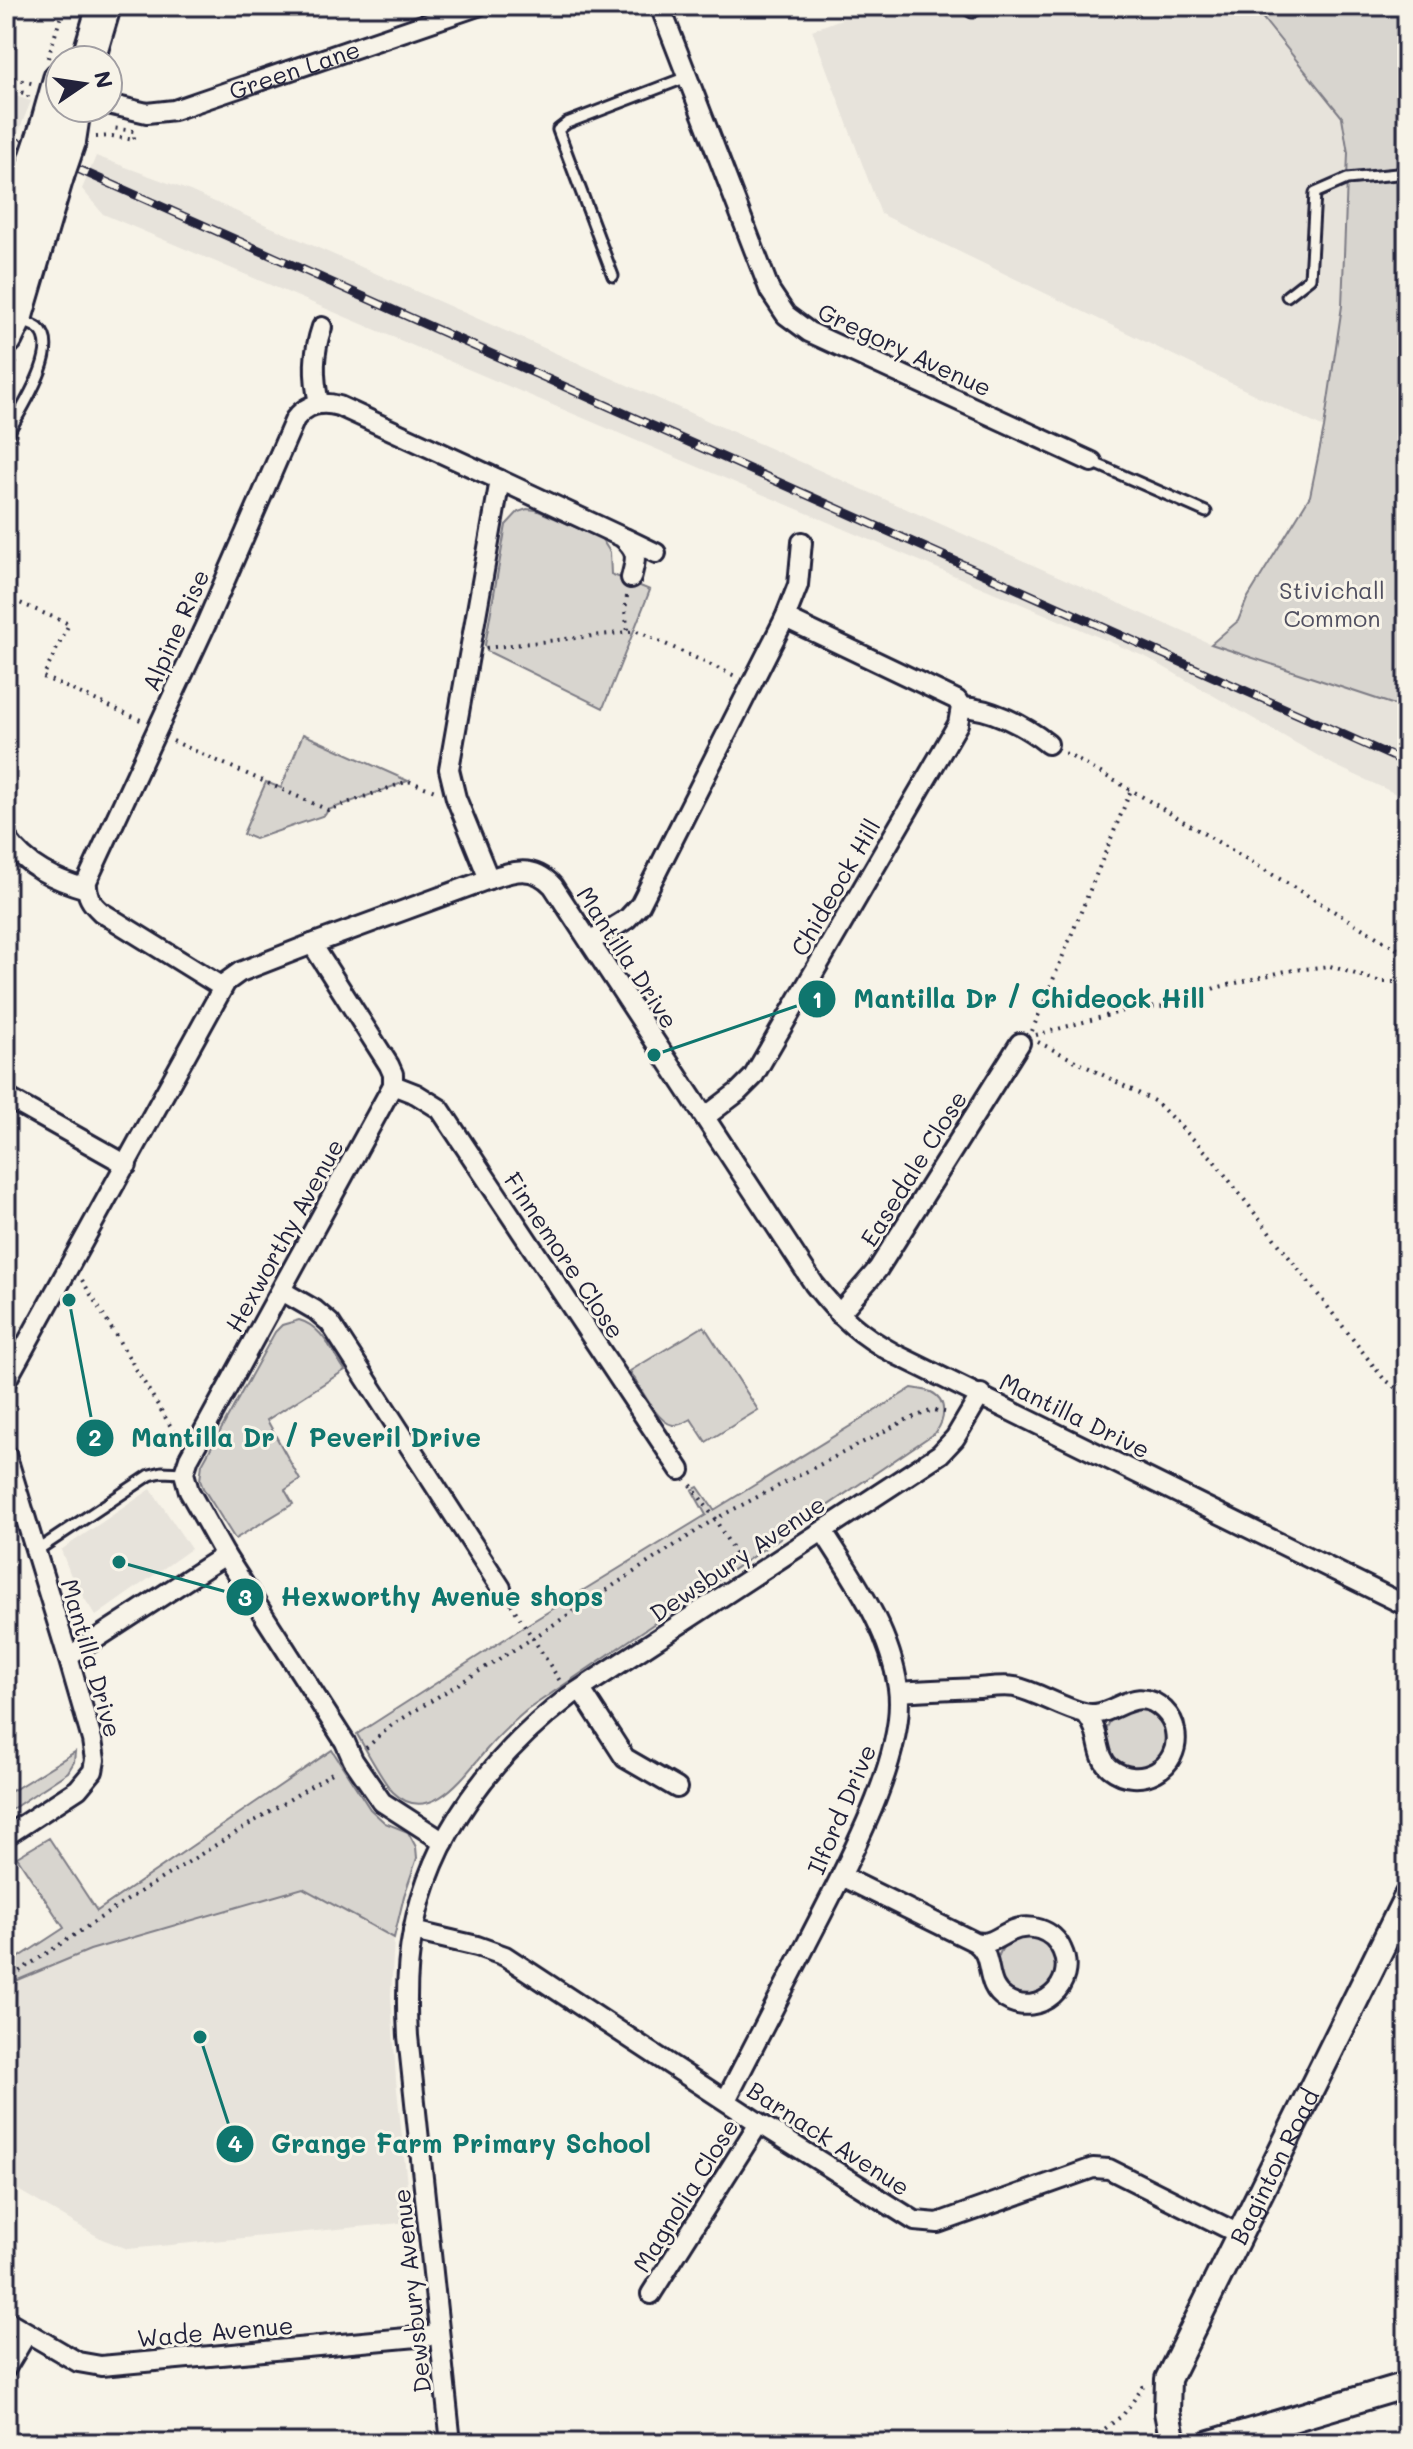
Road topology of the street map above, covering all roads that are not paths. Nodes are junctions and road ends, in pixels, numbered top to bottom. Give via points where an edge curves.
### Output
1 (81, 6) edge
2 (104, 6) edge
3 (478, 6) edge
4 (660, 6) edge
5 (962, 6) edge
6 (984, 6) edge
7 (64, 44) edge
8 (93, 44) edge
9 (687, 77) junction
10 (124, 108) edge
11 (61, 125) edge
12 (45, 170) junction
13 (1407, 173) edge
14 (9, 240) edge
15 (613, 276) dead end
16 (1287, 296) dead end
17 (322, 327) dead end
18 (10, 328) edge
19 (319, 403) junction
20 (6, 437) edge
21 (1092, 462) joint
22 (500, 480) junction
23 (1206, 512) dead end
24 (622, 537) junction
25 (802, 542) dead end
26 (656, 553) dead end
27 (631, 578) road end
28 (785, 618) junction
29 (961, 707) junction
30 (1048, 744) road end
31 (7, 839) edge
32 (489, 879) junction
33 (87, 889) junction
34 (590, 942) junction
35 (312, 944) junction
36 (222, 987) junction
37 (1024, 1040) road end
38 (393, 1085) junction
39 (6, 1097) edge
40 (705, 1117) junction
41 (127, 1165) junction
42 (282, 1291) junction
43 (839, 1314) junction
44 (6, 1381) edge
45 (981, 1394) junction
46 (6, 1454) edge
47 (187, 1465) junction
48 (680, 1470) road end
49 (823, 1531) junction
50 (36, 1551) junction
51 (225, 1555) junction
52 (501, 1588) road end
53 (1407, 1606) edge
54 (68, 1657) junction
55 (899, 1692) junction
56 (576, 1693) junction
57 (1086, 1714) junction
58 (683, 1790) dead end
59 (6, 1836) edge
60 (444, 1842) junction
61 (841, 1876) junction
62 (1407, 1896) edge
63 (413, 1931) junction
64 (975, 1942) junction
65 (726, 2100) junction
66 (759, 2123) junction
67 (1239, 2234) junction
68 (651, 2294) dead end
69 (6, 2320) edge
70 (27, 2333) junction
71 (439, 2335) junction
72 (6, 2368) edge
73 (1407, 2385) edge
74 (451, 2443) edge
75 (1173, 2443) edge
76 (1211, 2443) edge

1 - 7 highway
2 - 8 highway
3 - 10 street, Green Lane via 174,110 147,113
4 - 9 street, Gregory Avenue
5 - 6 lane via 972,12
9 - 15 lane via 558,130
9 - 21 street, Gregory Avenue via 770,291 786,315 809,332
11 - 12 highway, bridge
12 - 14 highway
12 - 18 highway
13 - 16 lane via 1347,179 1315,193 1310,278
17 - 19 street via 314,364
18 - 20 lane via 39,329 46,340 46,356
19 - 22 street via 339,406
19 - 33 street, Alpine Rise via 295,419
21 - 23 lane
22 - 24 street
22 - 32 street via 449,769
24 - 26 street
24 - 27 street via 636,555
25 - 28 street via 798,585
28 - 29 street via 951,695
28 - 34 street via 640,905
29 - 30 street via 1030,730
29 - 40 street, Chideock Hill via 958,724 753,1077
31 - 33 street via 16,852 60,882
32 - 34 street, Mantilla Drive via 519,870 538,873 553,886
32 - 35 street, Mantilla Drive
33 - 36 street via 91,904 101,912
34 - 40 street, Mantilla Drive
35 - 36 street, Mantilla Drive via 235,975
35 - 38 street via 389,1065
36 - 41 street
37 - 43 street, Easedale Close via 878,1269
38 - 42 street, Hexworthy Avenue
38 - 48 street, Finnemore Close via 440,1109
39 - 41 street
40 - 43 street, Mantilla Drive
41 - 44 street
42 - 47 street, Hexworthy Avenue
42 - 52 street via 330,1323
43 - 45 street, Mantilla Drive via 876,1344
45 - 49 street, Dewsbury Avenue via 940,1454
45 - 53 street, Mantilla Drive
46 - 50 street, Mantilla Drive
47 - 50 lane via 150,1475
47 - 51 street via 189,1491
49 - 55 street, Ilford Drive via 879,1623
49 - 56 street, Dewsbury Avenue
50 - 54 street, Mantilla Drive
51 - 54 street
51 - 60 street via 382,1802
54 - 59 street, Mantilla Drive via 92,1740 93,1771 78,1789
55 - 57 street via 1011,1686
55 - 61 street, Ilford Drive via 897,1737
56 - 58 street via 625,1758
56 - 60 street, Dewsbury Avenue via 502,1756 471,1794
57 - 57 street via 1135,1700 1154,1702 1174,1726 1172,1759 1149,1776 1120,1774 1102,1757 1097,1731
60 - 63 street, Dewsbury Avenue
61 - 64 street
61 - 65 street, Ilford Drive
62 - 67 street, Baginton Road
63 - 65 street, Barnack Avenue via 505,1956
63 - 71 street, Dewsbury Avenue via 406,1993 408,2036
64 - 64 street via 990,1943 1020,1928 1040,1929 1062,1948 1064,1981 1045,2001 1015,2004 997,1992 985,1951
65 - 66 street, Barnack Avenue
66 - 67 street, Barnack Avenue via 915,2221 938,2223 1093,2168 1109,2169
66 - 68 street, Magnolia Close
67 - 75 street, Baginton Road via 1168,2379
69 - 70 street, Wade Avenue
70 - 71 street, Wade Avenue via 78,2362 101,2366
70 - 72 street
71 - 74 street, Dewsbury Avenue
73 - 76 street

